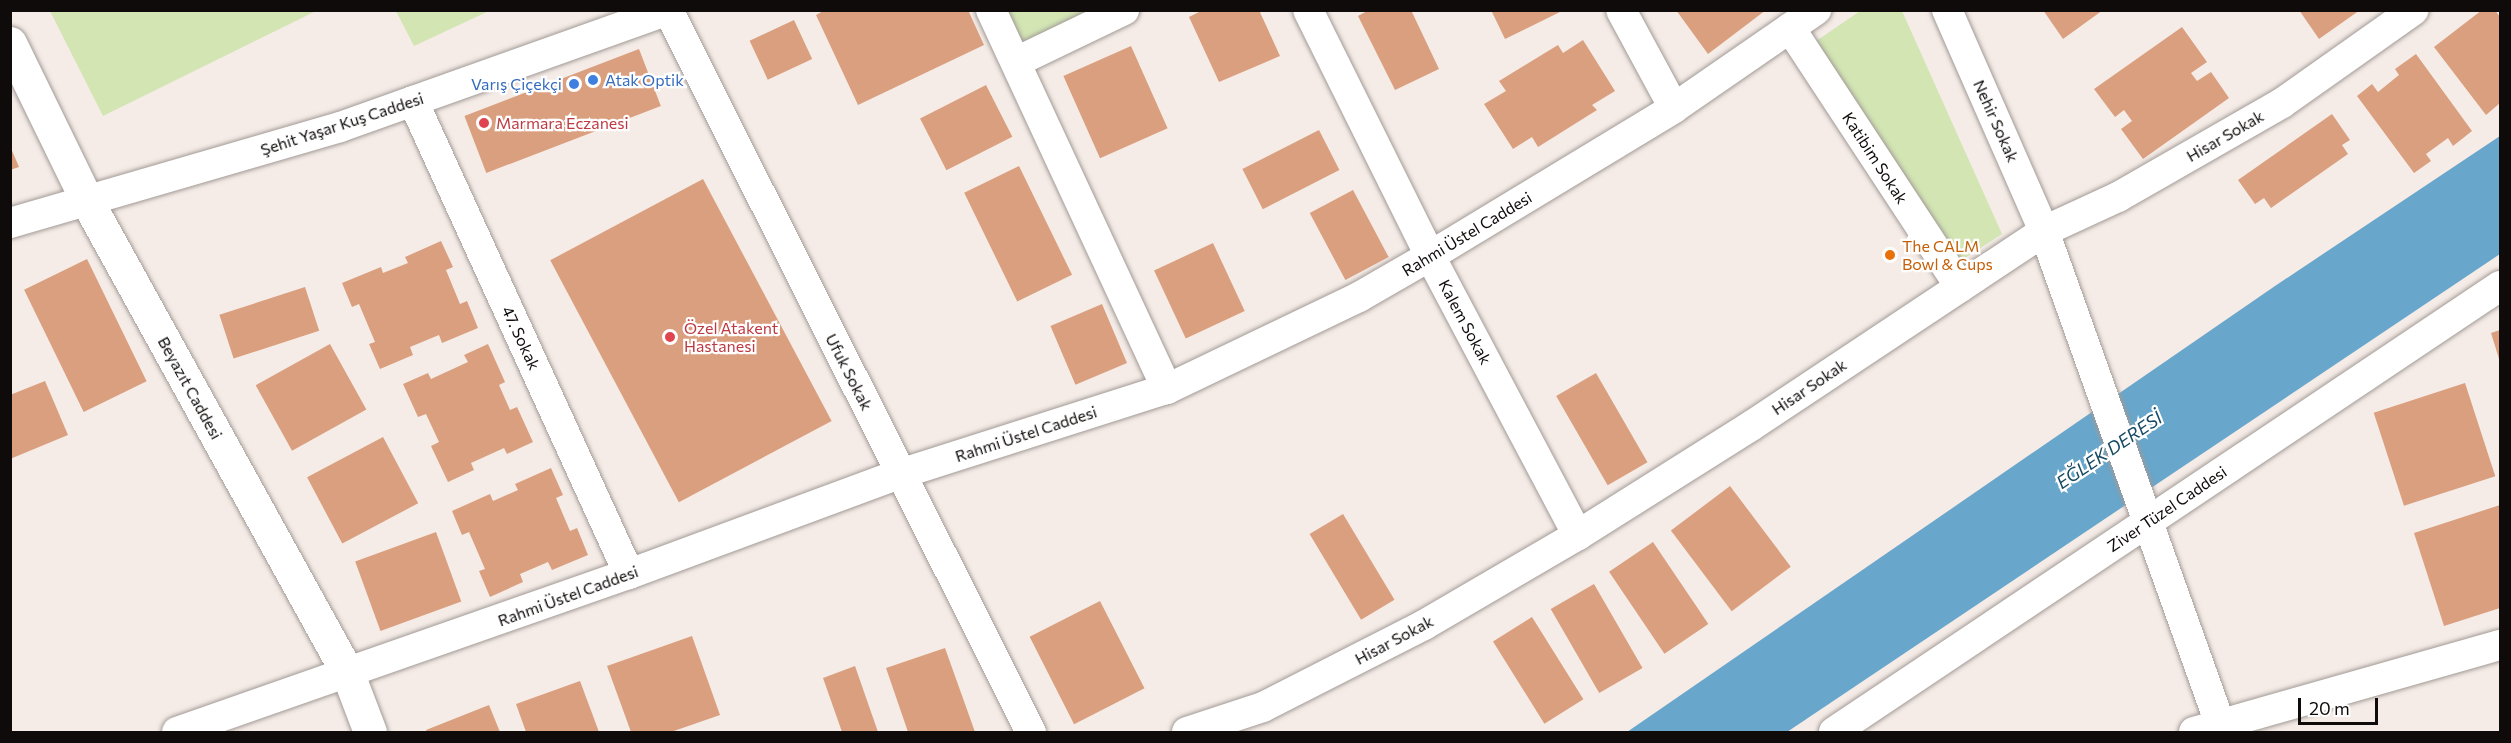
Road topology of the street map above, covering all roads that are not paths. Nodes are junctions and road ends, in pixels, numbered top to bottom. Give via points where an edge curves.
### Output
1 (991, 10) edge
2 (1124, 10) edge
3 (1308, 10) edge
4 (1621, 10) edge
5 (1816, 10) edge
6 (1947, 10) edge
7 (2414, 10) edge
8 (669, 11) edge
9 (1790, 28) junction
10 (10, 43) edge
11 (1016, 62) junction
12 (413, 101) junction
13 (1674, 108) junction
14 (87, 201) junction
15 (10, 223) edge
16 (2044, 231) junction
17 (1430, 256) junction
18 (2500, 286) edge
19 (1960, 287) junction
20 (1167, 389) junction
21 (900, 474) junction
22 (2145, 514) junction
23 (1578, 535) junction
24 (629, 574) junction
25 (2500, 645) edge
26 (348, 674) junction
27 (2212, 730) edge
28 (177, 732) edge
29 (370, 732) edge
30 (1031, 732) edge
31 (1187, 732) edge
32 (1834, 732) edge

1 - 11 street
2 - 11 street
3 - 17 street, Kalem Sokak
4 - 13 street
5 - 9 street, Rahmi Üstel Caddesi
6 - 16 street, Nehir Sokak
7 - 16 street, Hisar Sokak via 2283,103 2118,197
8 - 12 street, Şehit Yaşar Kuş Caddesi
8 - 21 street, Ufuk Sokak
9 - 13 street, Rahmi Üstel Caddesi
9 - 19 street, Katibim Sokak
10 - 14 street, Beyazıt Caddesi
11 - 20 street
12 - 14 street, Şehit Yaşar Kuş Caddesi via 340,127
12 - 24 street, 47. Sokak
13 - 17 street, Rahmi Üstel Caddesi
14 - 15 street, Şehit Yaşar Kuş Caddesi
14 - 26 street, Beyazıt Caddesi
16 - 19 street, Hisar Sokak
16 - 22 street, Nehir Sokak
17 - 20 street, Rahmi Üstel Caddesi via 1359,297
17 - 23 street, Kalem Sokak
18 - 22 street, Ziver Tüzel Caddesi
19 - 23 street, Hisar Sokak
20 - 21 street, Rahmi Üstel Caddesi
21 - 24 street, Rahmi Üstel Caddesi
21 - 30 street, Ufuk Sokak
22 - 27 street, Nehir Sokak
22 - 32 street, Ziver Tüzel Caddesi
23 - 31 street, Hisar Sokak via 1424,625 1263,707
24 - 26 street, Rahmi Üstel Caddesi
25 - 27 street
26 - 28 street, Rahmi Üstel Caddesi
26 - 29 street, Beyazıt Caddesi

